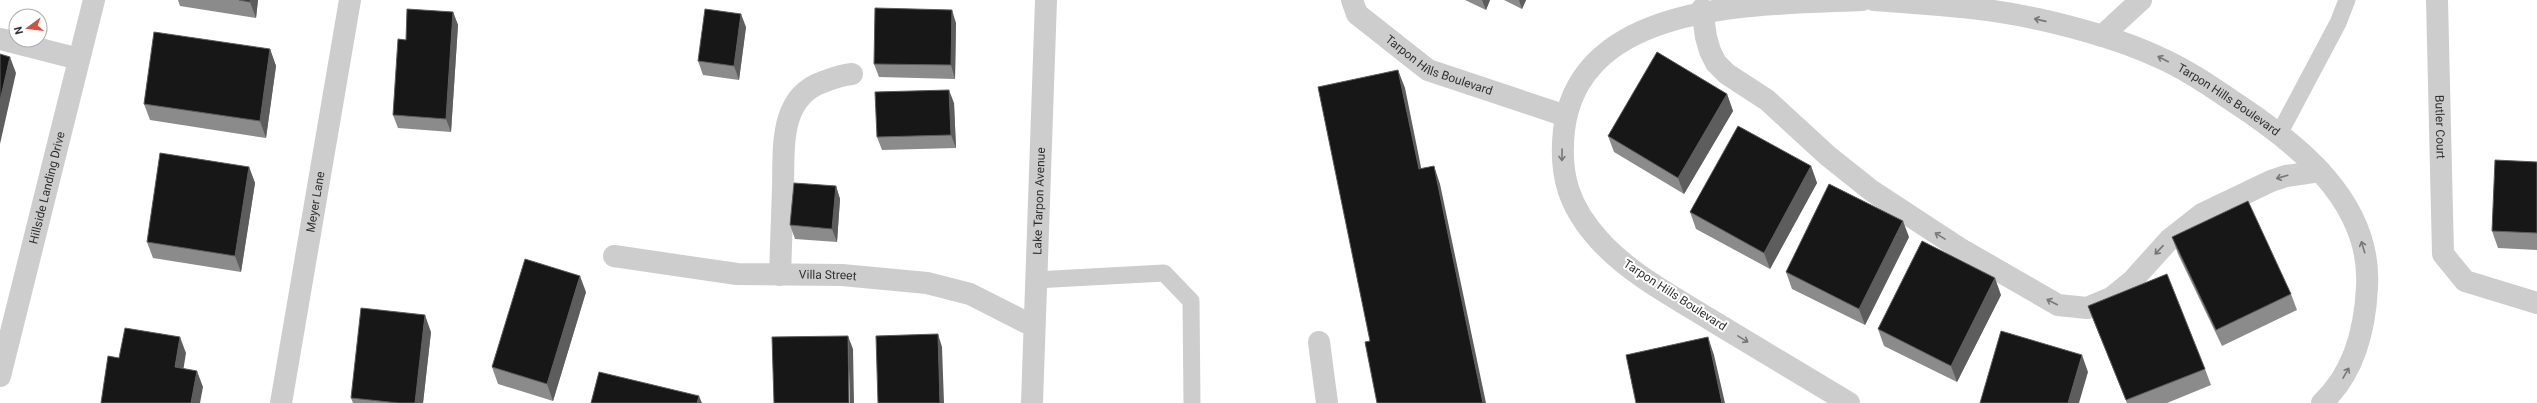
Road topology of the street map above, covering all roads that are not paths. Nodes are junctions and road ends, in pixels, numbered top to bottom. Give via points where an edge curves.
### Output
1 (94, 0) edge
2 (350, 0) edge
3 (1046, 0) edge
4 (1352, 0) edge
5 (1862, 0) edge
6 (1874, 0) edge
7 (2141, 0) edge
8 (2347, 0) edge
9 (2437, 0) edge
10 (1702, 9) junction
11 (2102, 36) junction
12 (0, 39) edge
13 (80, 60) junction
14 (852, 74) dead end
15 (1566, 116) junction
16 (2279, 134) junction
17 (2320, 171) junction
18 (614, 256) dead end
19 (780, 275) junction
20 (1035, 280) junction
21 (2537, 303) edge
22 (1033, 326) junction
23 (1319, 342) dead end
24 (0, 376) edge
25 (281, 403) edge
26 (1032, 403) edge
27 (1192, 403) edge
28 (1327, 403) edge
29 (1849, 403) edge
30 (2322, 403) edge

1 - 13 street, Hillside Landing Drive
2 - 25 street, Meyer Lane
3 - 20 street, Lake Tarpon Avenue
4 - 15 street, Tarpon Hills Boulevard via 1357,14 1428,70
5 - 10 street, Tarpon Hills Boulevard
11 -> 6 street, Tarpon Hills Boulevard via 2003,12
7 - 11 street
8 - 16 lane via 2338,23
9 - 21 street, Butler Court via 2442,254 2464,281
10 - 15 street, Tarpon Hills Boulevard via 1651,22 1619,38 1584,70 1574,88
17 -> 10 street via 2270,181 2202,214 2160,249 2132,281 2111,298 2087,308 2058,305 1958,248 1872,191 1828,156 1767,100 1727,74 1716,64 1710,51
16 -> 11 street, Tarpon Hills Boulevard via 2180,68
12 - 13 street
13 - 24 street, Hillside Landing Drive
14 - 19 street via 833,77 809,88 802,94 789,115 785,144
15 -> 29 street, Tarpon Hills Boulevard via 1561,158 1571,200 1601,242 1621,260 1678,300
16 - 17 street, Tarpon Hills Boulevard via 2305,154
30 -> 17 street, Tarpon Hills Boulevard via 2340,382 2354,357 2364,315 2368,274 2366,255 2359,233 2337,192
18 - 19 street, Villa Street via 737,274
19 - 22 street, Villa Street via 842,275 927,283 970,294
20 - 22 street, Lake Tarpon Avenue
20 - 27 lane via 1164,273 1191,301
22 - 26 street, Lake Tarpon Avenue
23 - 28 street

